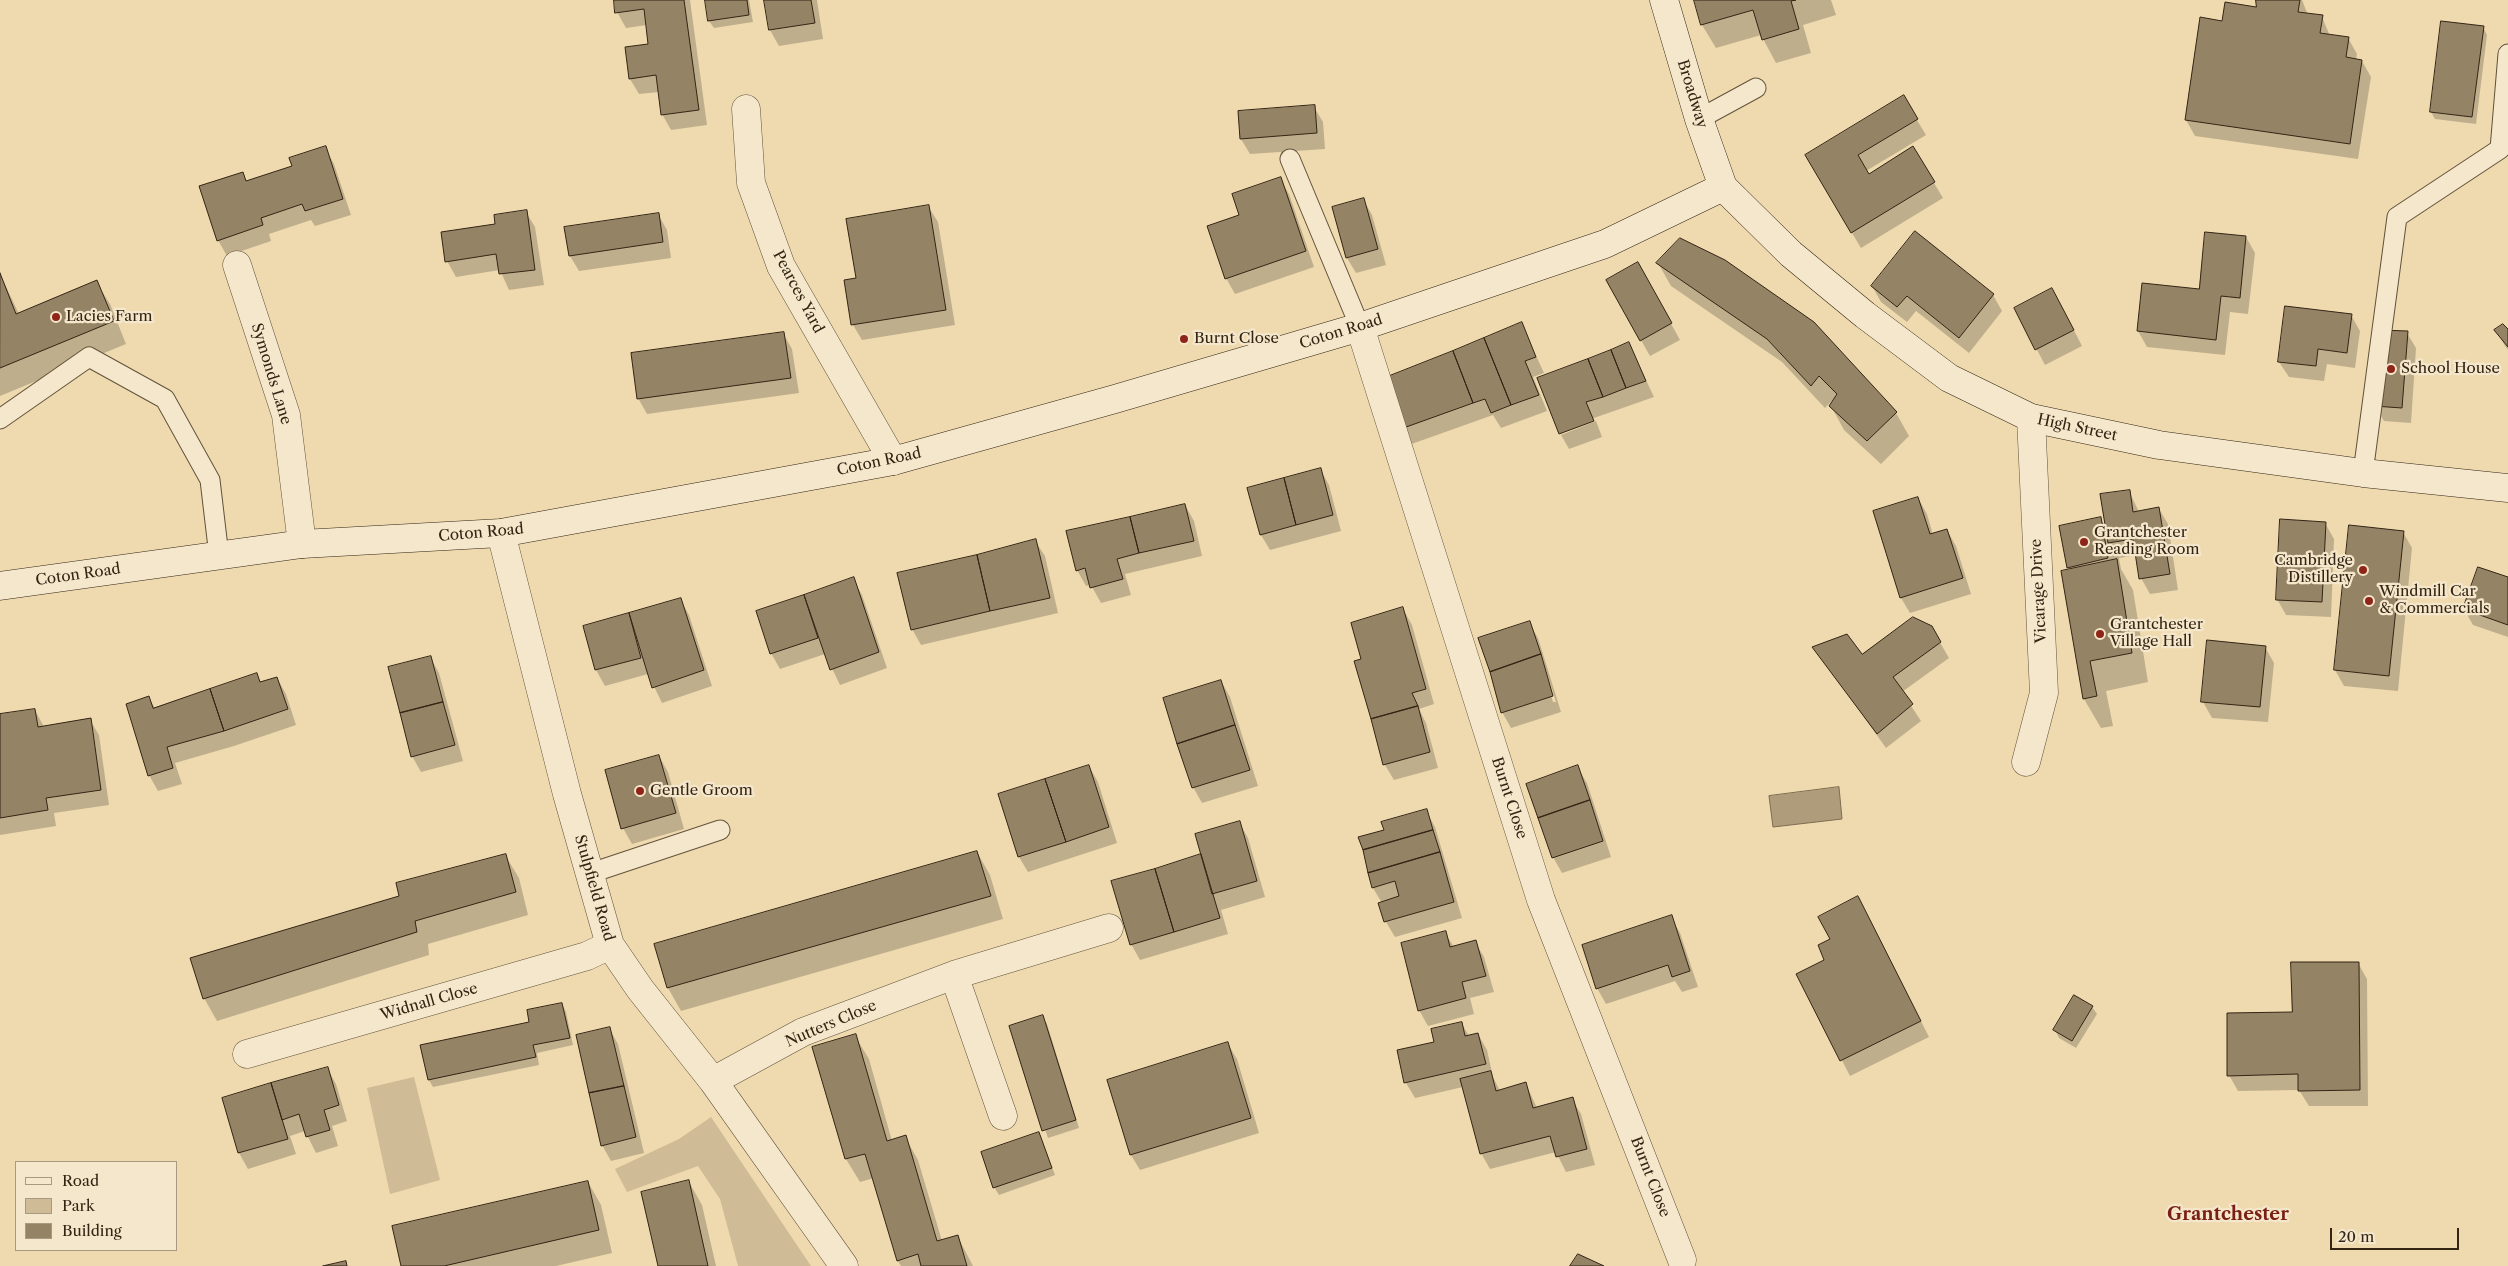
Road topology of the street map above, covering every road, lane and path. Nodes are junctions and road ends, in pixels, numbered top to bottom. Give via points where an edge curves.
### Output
1 (1664, 0) edge
2 (2508, 54) edge
3 (1756, 88) dead end
4 (746, 109) dead end
5 (1699, 119) junction
6 (1290, 159) dead end
7 (1723, 187) junction
8 (236, 265) dead end
9 (1360, 327) junction
10 (2031, 418) junction
11 (0, 419) edge
12 (893, 461) junction
13 (2363, 473) junction
14 (2508, 488) edge
15 (502, 533) junction
16 (302, 544) junction
17 (219, 556) junction
18 (0, 586) edge
19 (2026, 762) dead end
20 (720, 830) dead end
21 (591, 873) junction
22 (1109, 928) dead end
23 (610, 945) junction
24 (954, 975) junction
25 (247, 1054) dead end
26 (713, 1081) junction
27 (1003, 1116) dead end
28 (1682, 1260) dead end
29 (844, 1266) edge

1 - 5 street, Broadway
2 - 13 lane via 2500,149 2397,218
3 - 5 lane
4 - 12 street, Pearces Yard via 751,183 781,266
5 - 7 street, Broadway
6 - 9 lane
7 - 9 street, Coton Road via 1605,244
7 - 10 street, High Street via 1791,254 1949,378
8 - 16 street, Symonds Lane via 286,415
9 - 12 street, Coton Road
9 - 28 street, Burnt Close via 1541,900
10 - 13 street, High Street via 2158,445
10 - 19 street, Vicarage Drive via 2044,693
11 - 17 lane via 88,357 165,399 210,480
12 - 15 street, Coton Road
13 - 14 street, High Street
15 - 16 street, Coton Road
15 - 21 street, Stulpfield Road via 567,794
16 - 17 street, Coton Road
17 - 18 street, Coton Road
20 - 21 lane
21 - 23 street, Stulpfield Road
22 - 24 street, Nutters Close
23 - 25 street, Widnall Close via 587,956
23 - 26 street, Stulpfield Road via 640,989
24 - 26 street, Nutters Close via 804,1032
24 - 27 street
26 - 29 street, Stulpfield Road

